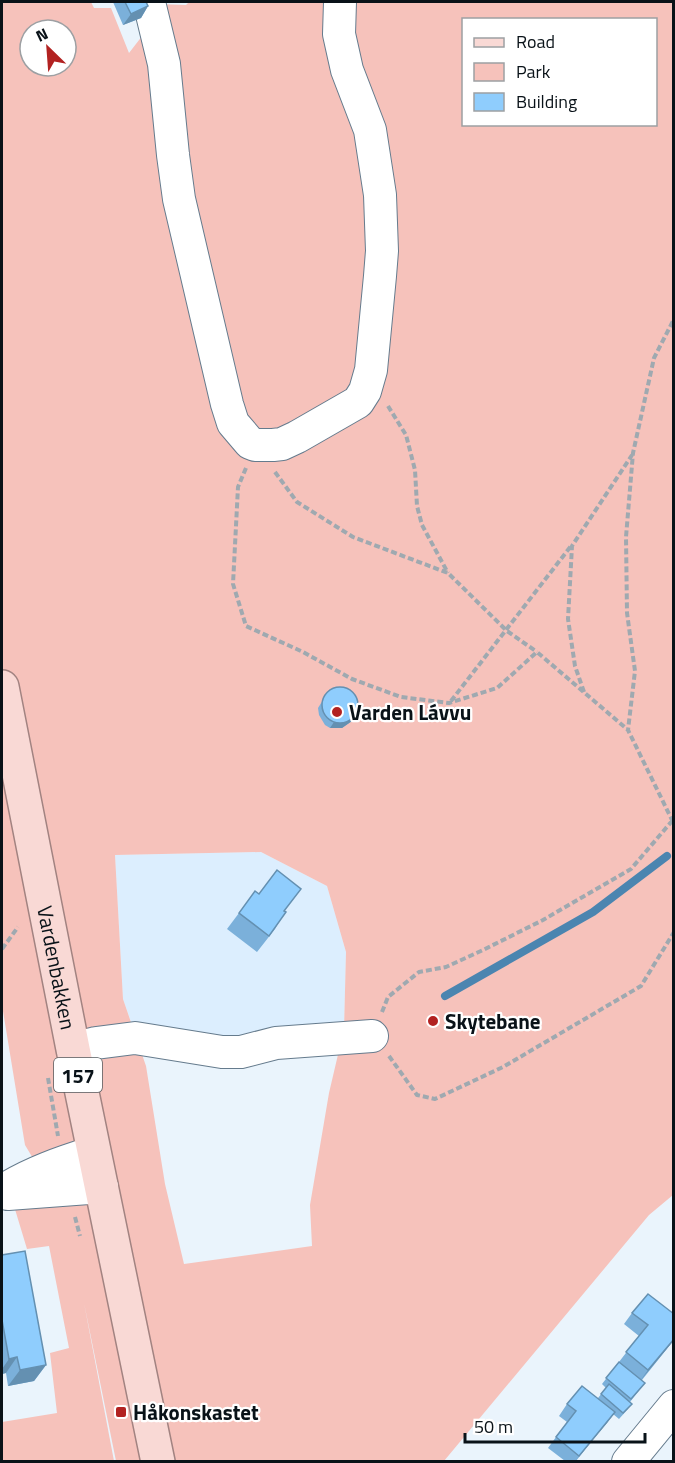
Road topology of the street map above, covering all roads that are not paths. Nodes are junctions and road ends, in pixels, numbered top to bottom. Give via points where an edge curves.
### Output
1 (149, 2) edge
2 (340, 2) edge
3 (2, 687) edge
4 (372, 1036) road end
5 (73, 1049) junction
6 (94, 1152) junction
7 (102, 1187) junction
8 (2, 1192) edge
9 (674, 1406) edge
10 (158, 1461) edge
11 (628, 1461) edge

1 - 2 street via 164,64 179,199 227,404 233,423 255,445 282,444 358,402 371,370 382,251 380,195 370,130 347,70 339,34
3 - 5 main road, Vardenbakken / 157
4 - 5 street via 276,1043 241,1052 135,1038
5 - 6 main road, Vardenbakken / 157
6 - 7 main road, Vardenbakken / 157
6 - 8 street via 18,1180
7 - 8 street
7 - 10 main road, Vardenbakken / 157
9 - 11 street

